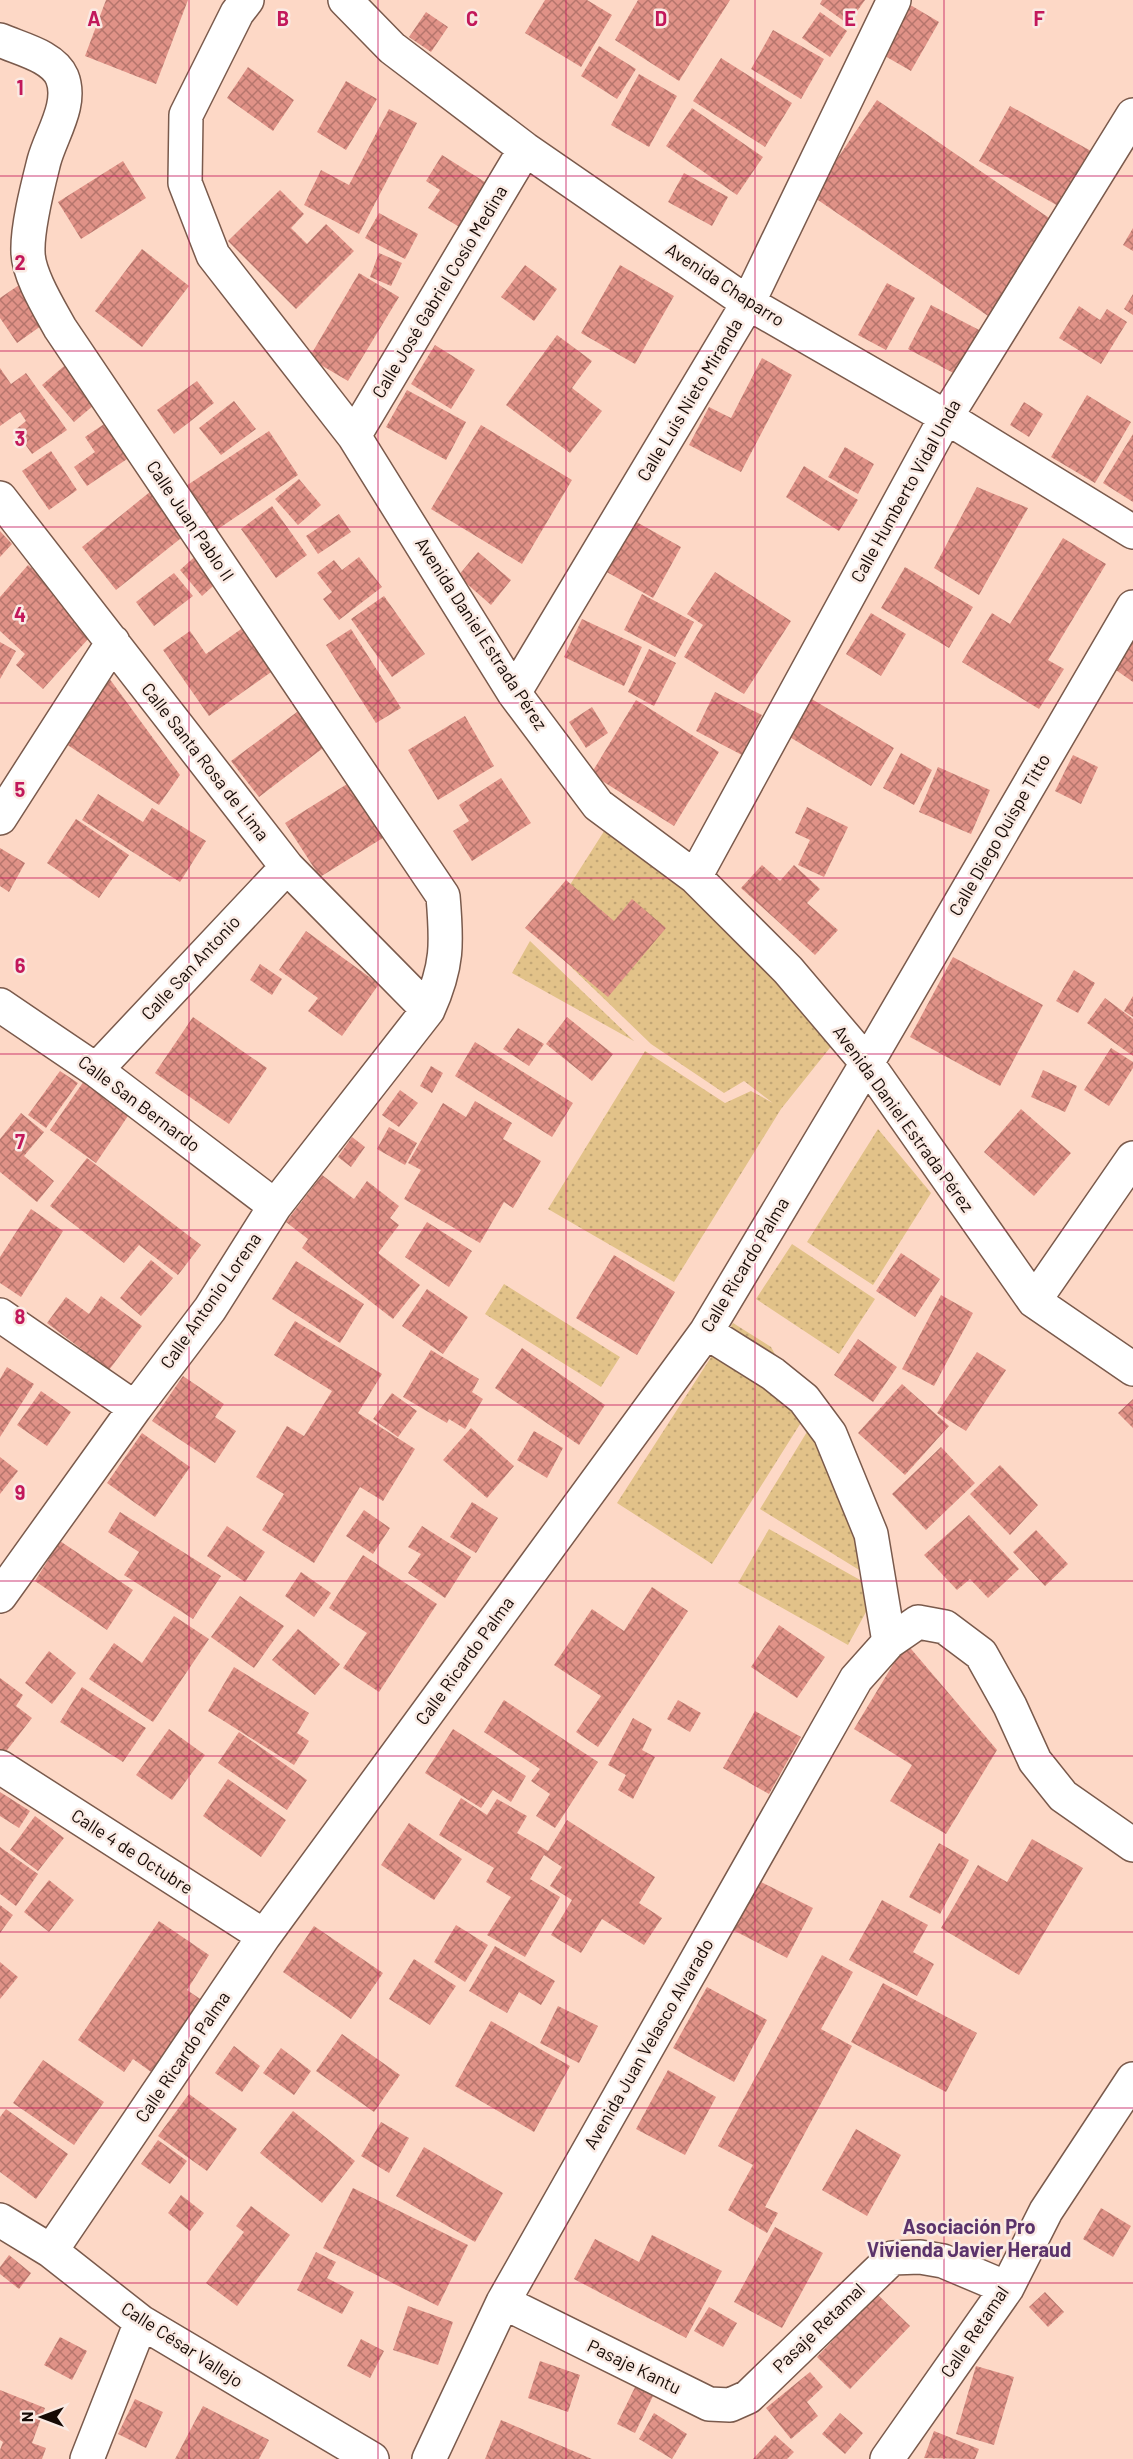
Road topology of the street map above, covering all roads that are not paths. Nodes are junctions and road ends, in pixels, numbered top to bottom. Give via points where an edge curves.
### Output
1 (247, 0) edge
2 (345, 0) edge
3 (894, 0) edge
4 (0, 40) edge
5 (1133, 115) edge
6 (525, 149) junction
7 (748, 303) junction
8 (946, 417) junction
9 (354, 436) junction
10 (0, 498) edge
11 (1133, 532) edge
12 (1133, 607) edge
13 (113, 642) junction
14 (514, 693) junction
15 (0, 818) edge
16 (287, 867) junction
17 (695, 877) junction
18 (0, 1005) edge
19 (428, 1010) junction
20 (867, 1063) junction
21 (96, 1070) junction
22 (1133, 1158) edge
23 (275, 1206) junction
24 (1034, 1301) junction
25 (0, 1315) edge
26 (706, 1332) junction
27 (1133, 1369) edge
28 (135, 1408) junction
29 (0, 1596) edge
30 (890, 1642) junction
31 (0, 1767) edge
32 (1133, 1845) edge
33 (264, 1936) junction
34 (1133, 2079) edge
35 (0, 2220) edge
36 (51, 2251) junction
37 (1006, 2288) junction
38 (503, 2302) junction
39 (141, 2322) junction
40 (763, 2382) joint
41 (87, 2459) edge
42 (372, 2459) edge
43 (429, 2459) edge
44 (887, 2459) edge

1 - 9 street, Avenida Daniel Estrada Pérez via 186,115 185,183 213,255
2 - 6 street, Avenida Chaparro via 393,48
3 - 7 street, Calle Luis Nieto Miranda
4 - 19 street, Calle Juan Pablo II via 53,63 62,77 66,99 44,160 29,242 28,253 40,291 60,328 443,896 446,949 440,983
5 - 8 street, Calle Humberto Vidal Unda
6 - 7 street, Avenida Chaparro
6 - 9 street, Calle José Gabriel Cosío Medina
7 - 8 street, Avenida Chaparro
7 - 14 street, Calle Luis Nieto Miranda
8 - 11 street, Avenida Chaparro
8 - 17 street, Calle Humberto Vidal Unda
9 - 14 street, Avenida Daniel Estrada Pérez
10 - 13 street, Calle Santa Rosa de Lima
12 - 20 street, Calle Diego Quispe Titto
13 - 15 street
13 - 16 street, Calle Santa Rosa de Lima
14 - 17 street, Avenida Daniel Estrada Pérez via 598,805
16 - 19 street, Calle Santa Rosa de Lima
16 - 21 street, Calle San Antonio
17 - 20 street, Avenida Daniel Estrada Pérez via 788,970
18 - 21 street, Calle San Bernardo
19 - 23 street, Calle Antonio Lorena
20 - 24 street, Avenida Daniel Estrada Pérez
20 - 26 street, Calle Ricardo Palma
21 - 23 street, Calle San Bernardo
22 - 24 street
23 - 28 street, Calle Antonio Lorena via 210,1309
24 - 27 street, Avenida Daniel Estrada Pérez
25 - 28 street
26 - 30 street via 773,1374 804,1399 830,1434 871,1534
26 - 33 street, Calle Ricardo Palma
28 - 29 street, Calle Antonio Lorena
30 - 32 street, Avenida Juan Velasco Alvarado via 918,1622 945,1627 981,1654 1035,1761 1063,1796
30 - 38 street, Avenida Juan Velasco Alvarado via 856,1679
31 - 33 street, Calle 4 de Octubre
33 - 36 street, Calle Ricardo Palma
34 - 37 street, Calle Retamal via 1046,2211
35 - 36 street, Calle César Vallejo
36 - 39 street, Calle César Vallejo
37 - 40 street, Pasaje Retamal via 944,2261 892,2258
37 - 44 street, Calle Retamal
38 - 40 street, Pasaje Kantu via 709,2404 730,2405 748,2397
38 - 43 street, Avenida Juan Velasco Alvarado
39 - 41 street
39 - 42 street, Calle César Vallejo

